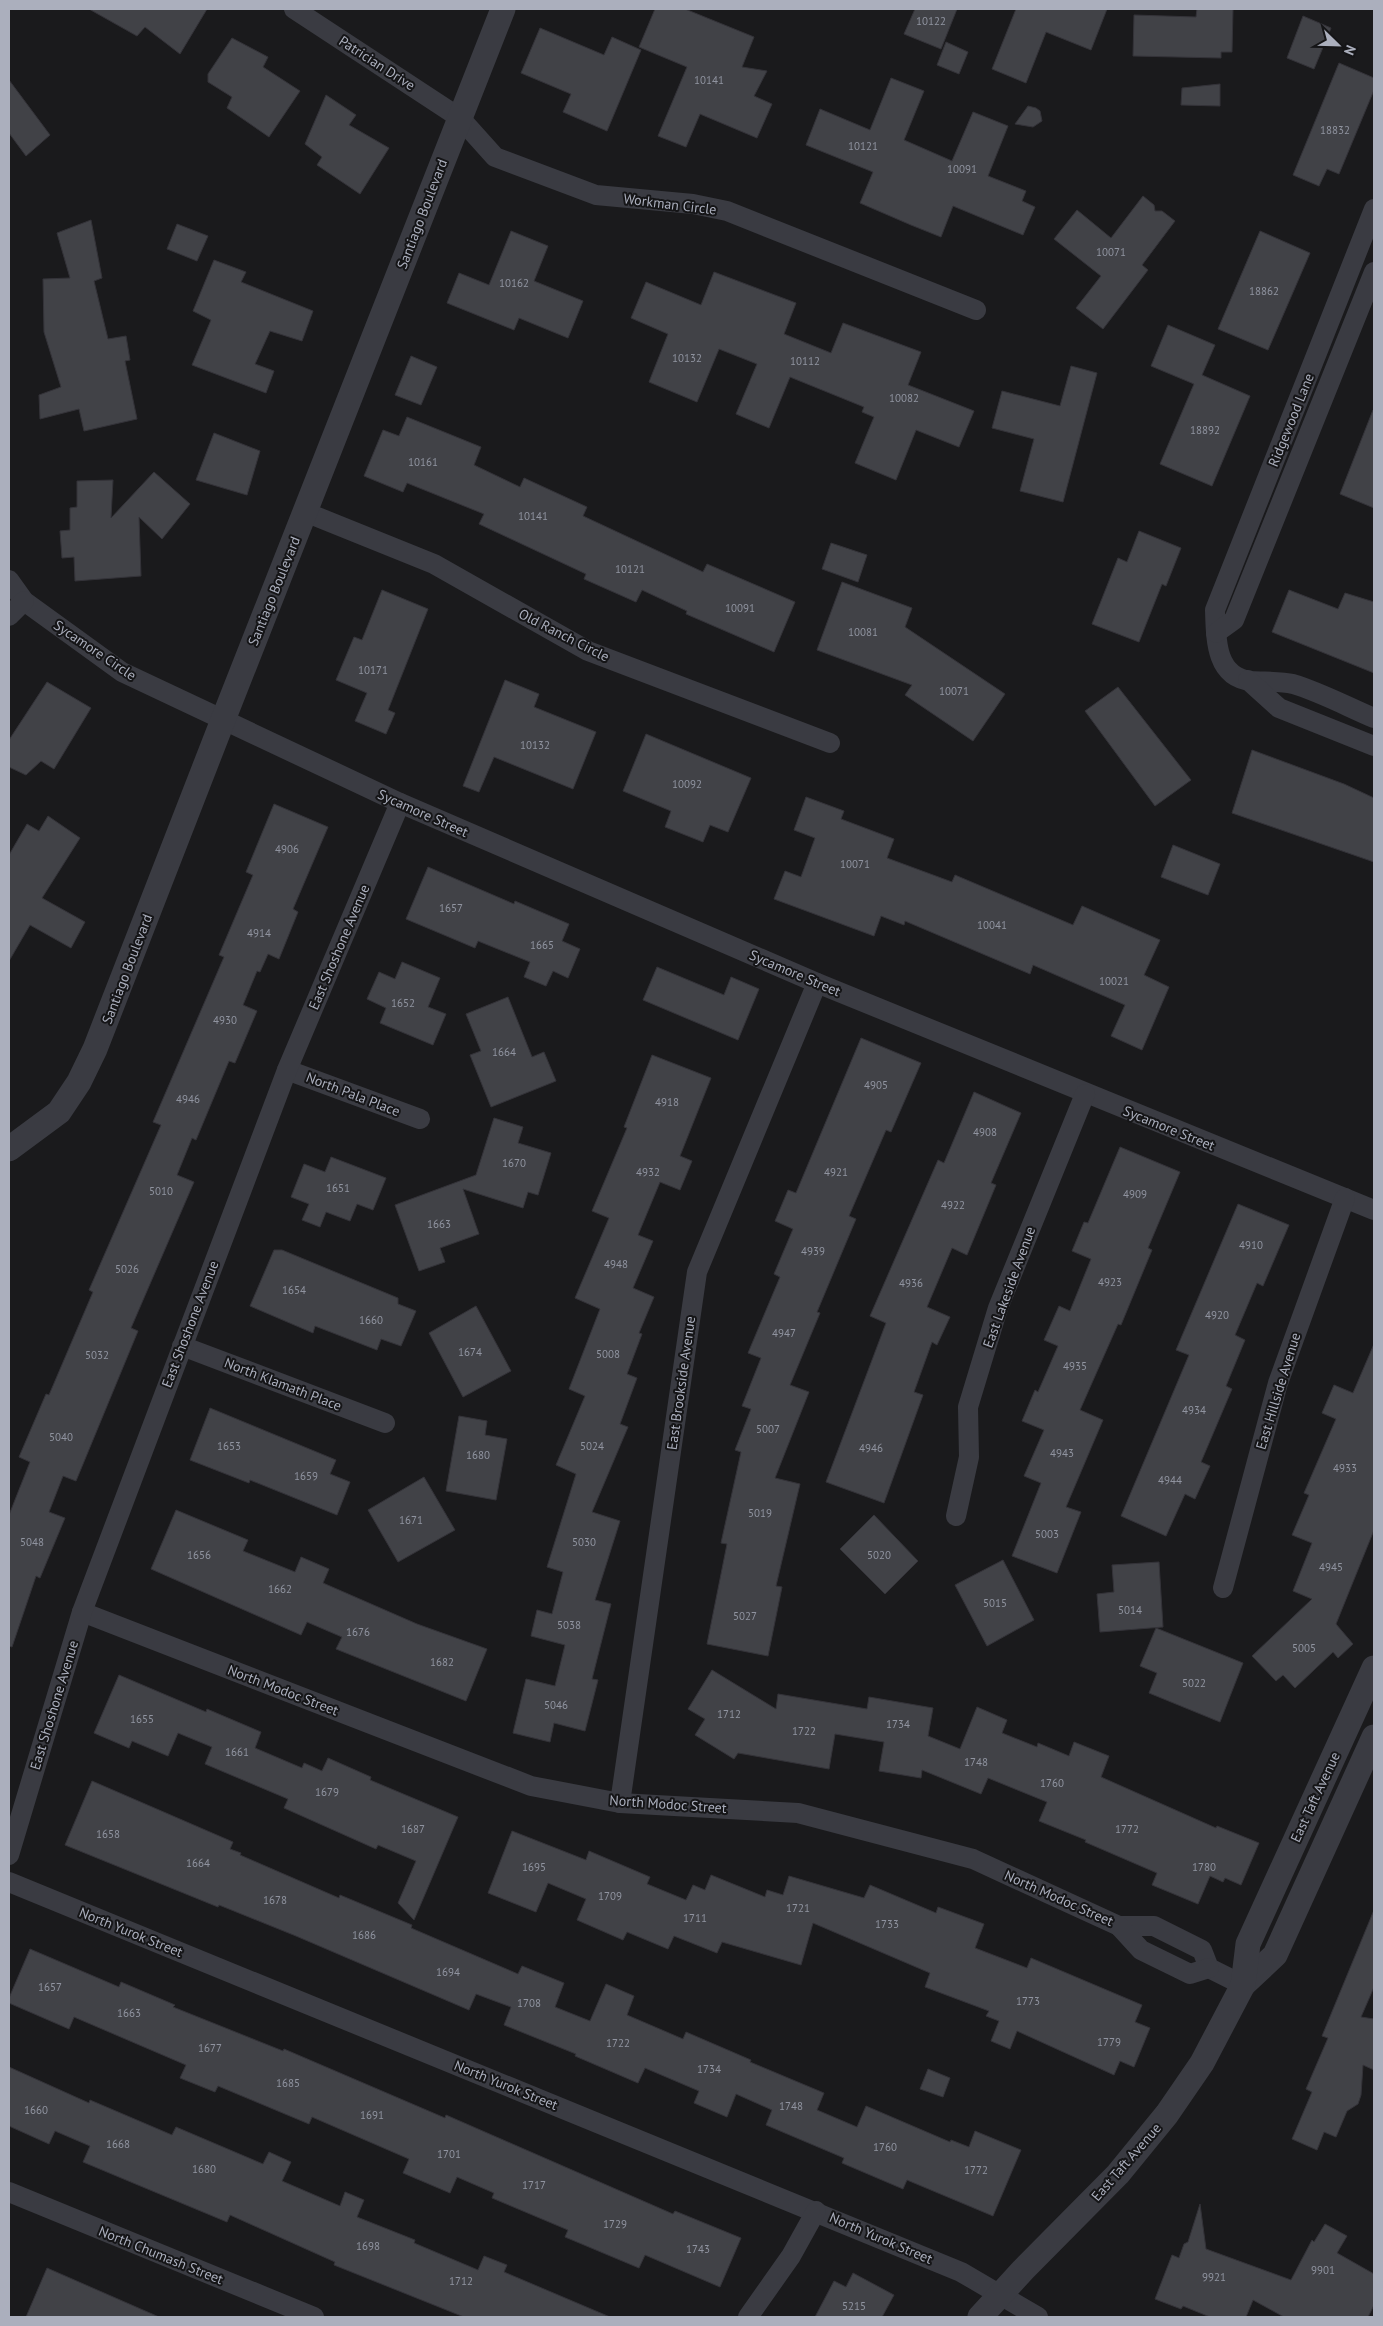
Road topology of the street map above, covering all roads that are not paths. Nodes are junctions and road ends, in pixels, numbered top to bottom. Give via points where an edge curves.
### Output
1 (294, 9) edge
2 (503, 9) edge
3 (460, 118) junction
4 (1374, 209) edge
5 (1374, 272) edge
6 (976, 310) dead end
7 (305, 512) junction
8 (9, 580) edge
9 (24, 602) junction
10 (9, 616) edge
11 (1216, 633) junction
12 (1248, 680) junction
13 (1374, 718) edge
14 (223, 720) junction
15 (830, 743) dead end
16 (1374, 746) edge
17 (400, 803) junction
18 (817, 983) junction
19 (287, 1070) junction
20 (1086, 1094) junction
21 (420, 1119) dead end
22 (9, 1149) edge
23 (1345, 1198) junction
24 (1374, 1210) edge
25 (182, 1346) junction
26 (385, 1423) dead end
27 (956, 1516) dead end
28 (1223, 1588) dead end
29 (82, 1612) junction
30 (1374, 1668) edge
31 (1374, 1737) edge
32 (620, 1803) junction
33 (9, 1855) edge
34 (9, 1882) edge
35 (1119, 1926) junction
36 (1209, 1968) junction
37 (1243, 1985) junction
38 (9, 2192) edge
39 (816, 2211) junction
40 (1001, 2294) junction
41 (314, 2317) edge
42 (748, 2317) edge
43 (980, 2317) edge
44 (1038, 2317) edge

1 - 3 street, Patrician Drive
2 - 3 street, Santiago Boulevard
3 - 6 street, Workman Circle via 496,157 596,195 693,204 726,211
3 - 7 street, Santiago Boulevard
4 - 11 street, Ridgewood Lane via 1215,610
5 - 11 street, Ridgewood Lane via 1234,620
7 - 14 street, Santiago Boulevard
7 - 15 street, Old Ranch Circle via 434,564 588,651
8 - 9 street, Sycamore Circle
9 - 10 street
9 - 14 street, Sycamore Circle via 122,672
11 - 12 street, Ridgewood Lane via 1222,662 1232,674
12 - 13 street via 1292,684
12 - 16 street via 1279,708
14 - 17 street, Sycamore Street
14 - 22 street, Santiago Boulevard via 96,1049 59,1112
17 - 18 street, Sycamore Street
17 - 19 street, East Shoshone Avenue
18 - 20 street, Sycamore Street
18 - 32 street, East Brookside Avenue via 697,1272
19 - 21 street, North Pala Place
19 - 25 street, East Shoshone Avenue
20 - 23 street, Sycamore Street
20 - 27 street, East Lakeside Avenue via 998,1308 968,1407 968,1457
23 - 24 street, Sycamore Street
23 - 28 street, East Hillside Avenue via 1278,1383
25 - 26 street, North Klamath Place
25 - 29 street, East Shoshone Avenue
29 - 32 street, North Modoc Street via 531,1786
29 - 33 street, East Shoshone Avenue
30 - 37 street, East Taft Avenue via 1248,1944
31 - 37 street, East Taft Avenue via 1274,1955
32 - 35 street, North Modoc Street via 798,1813 973,1860
34 - 39 street, North Yurok Street
35 - 36 street, North Modoc Street via 1141,1950 1190,1974
35 - 36 street, North Modoc Street via 1154,1926 1202,1950
36 - 37 street
37 - 40 street, East Taft Avenue via 1202,2063 1156,2129 1118,2174
38 - 41 street, North Chumash Street
39 - 40 street, North Yurok Street via 961,2272
39 - 42 street via 791,2256
40 - 43 street, East Taft Avenue
40 - 44 street, North Yurok Street

